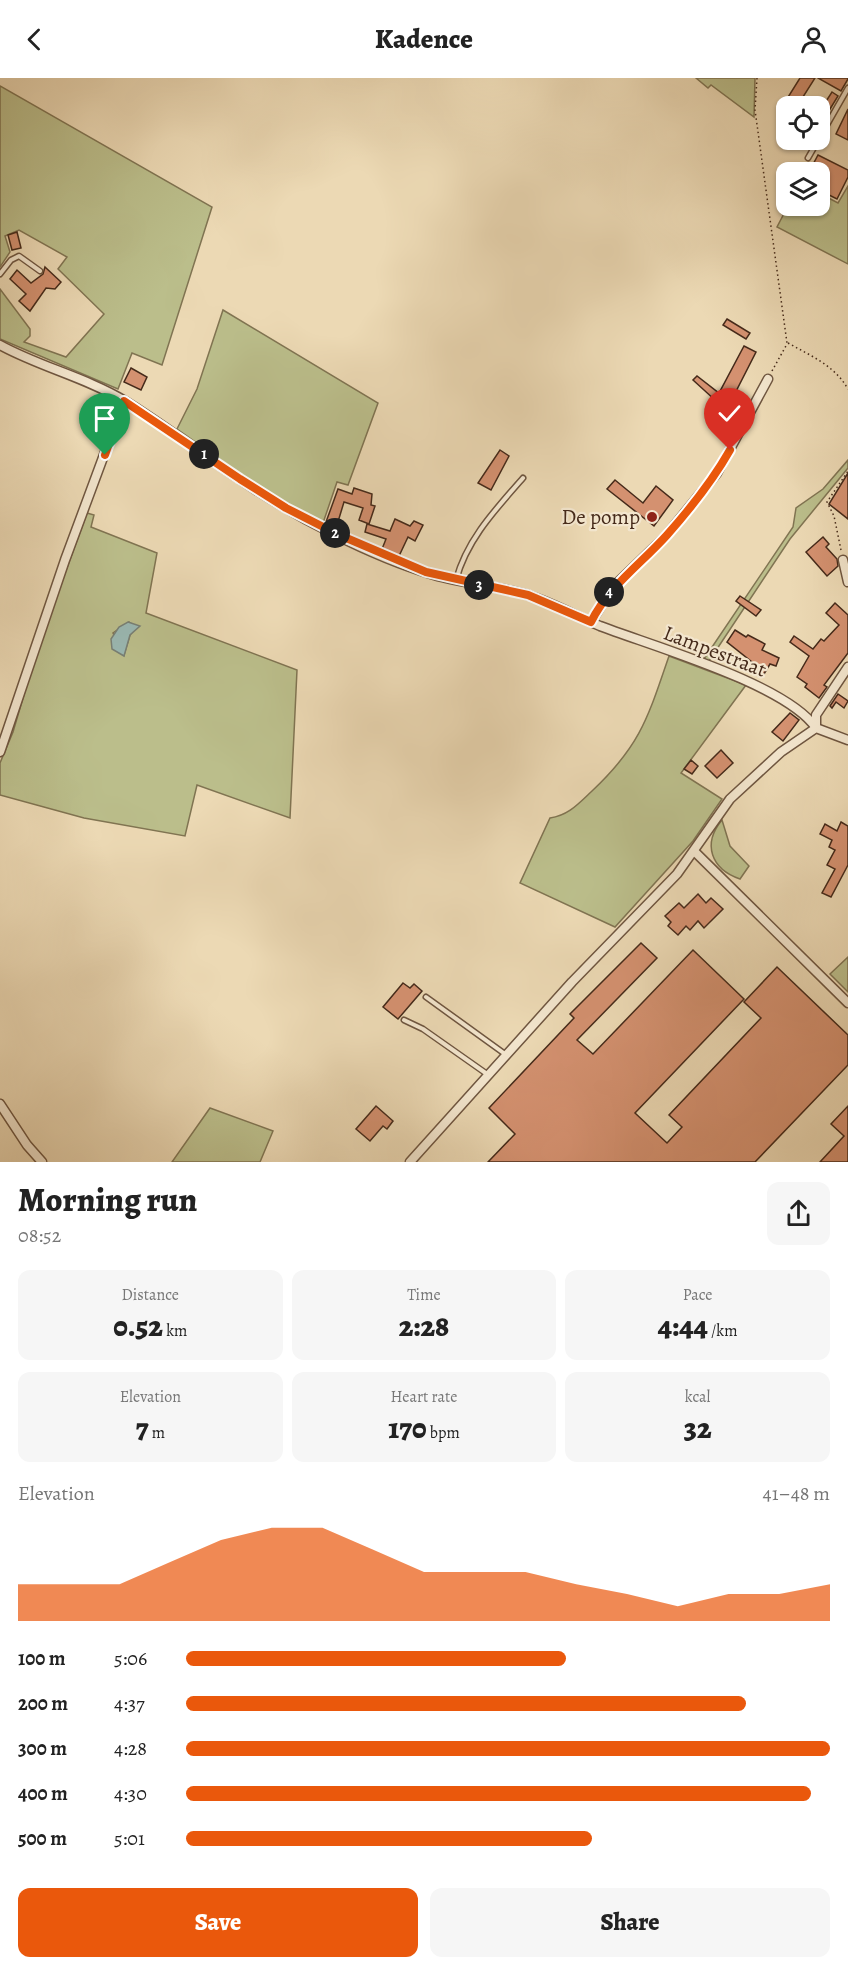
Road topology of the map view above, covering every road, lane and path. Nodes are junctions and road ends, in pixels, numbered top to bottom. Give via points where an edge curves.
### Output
1 (757, 78) edge
2 (848, 88) edge
3 (808, 158) dead end
4 (40, 271) dead end
5 (0, 274) edge
6 (787, 343) junction
7 (0, 345) edge
8 (768, 380) joint
9 (848, 389) edge
10 (124, 401) junction
11 (848, 471) edge
12 (523, 478) dead end
13 (843, 560) joint
14 (456, 580) junction
15 (848, 582) edge
16 (591, 622) junction
17 (848, 667) edge
18 (816, 728) junction
19 (848, 740) edge
20 (0, 752) edge
21 (695, 852) junction
22 (426, 997) dead end
23 (848, 1003) edge
24 (404, 1020) dead end
25 (506, 1055) junction
26 (488, 1074) junction
27 (0, 1104) edge
28 (42, 1162) edge
29 (410, 1162) edge

1 - 6 path via 755,110
2 - 3 lane
4 - 5 lane via 19,256
6 - 8 path
6 - 9 path via 824,362 837,372
7 - 10 street, Lampestraat via 84,379
8 - 16 street via 717,473 666,536 612,588
10 - 14 street, Lampestraat via 286,508 406,565
10 - 20 street
11 - 13 path via 827,502 834,516
12 - 14 lane via 474,537
13 - 15 street
14 - 16 street, Lampestraat via 528,595
16 - 18 street, Lampestraat via 774,694 799,708
17 - 18 street via 816,715
18 - 19 street
18 - 21 street via 781,752 730,799
21 - 23 street
21 - 25 street
22 - 25 lane
24 - 26 lane
25 - 26 street
26 - 29 street
27 - 28 street

